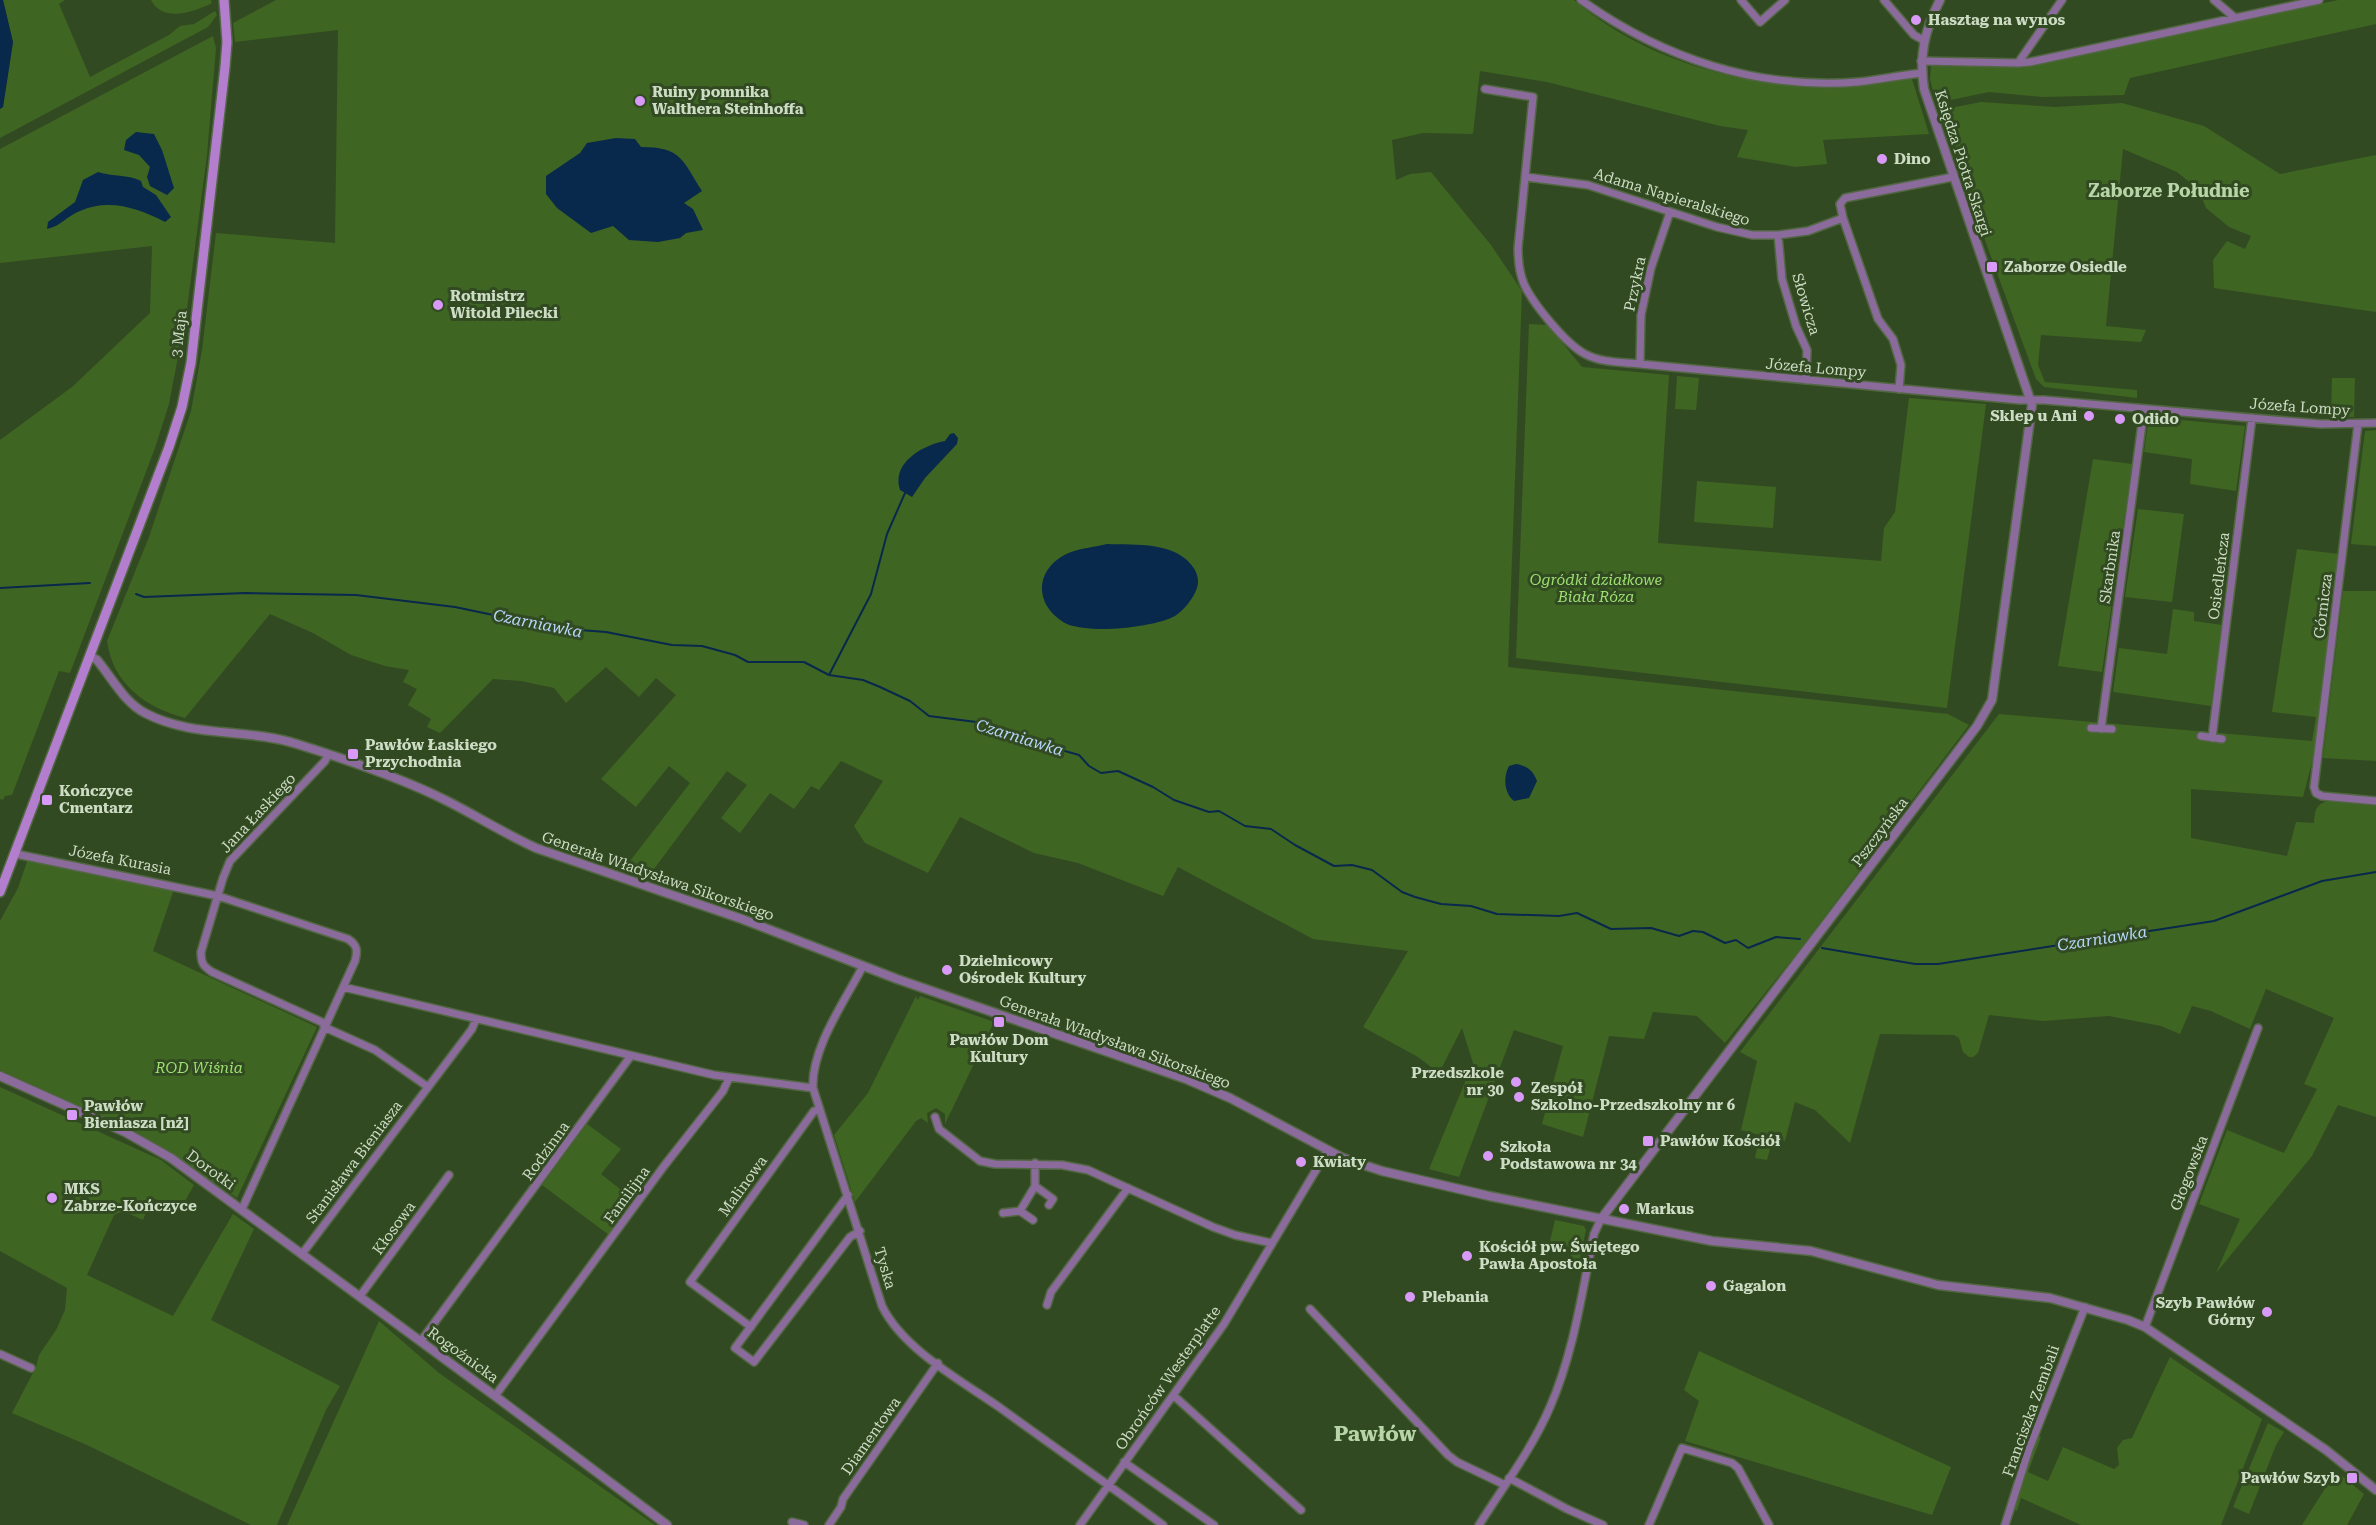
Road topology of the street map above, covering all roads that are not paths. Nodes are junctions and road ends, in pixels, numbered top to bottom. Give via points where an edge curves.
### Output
1 (224, 0) edge
2 (1581, 0) edge
3 (1741, 0) edge
4 (1785, 0) edge
5 (1884, 0) edge
6 (1940, 0) edge
7 (2062, 0) edge
8 (2214, 0) edge
9 (2319, 0) edge
10 (2234, 17) junction
11 (1923, 40) junction
12 (1921, 60) junction
13 (2018, 63) junction
14 (1922, 73) junction
15 (1485, 89) dead end
16 (1526, 177) junction
17 (1953, 177) junction
18 (1670, 212) junction
19 (1843, 218) junction
20 (1778, 235) junction
21 (1640, 364) junction
22 (1806, 380) junction
23 (1899, 389) junction
24 (2032, 400) junction
25 (2144, 409) junction
26 (2252, 418) junction
27 (2376, 423) edge
28 (2358, 424) junction
29 (90, 656) junction
30 (2091, 728) dead end
31 (2101, 729) junction
32 (2112, 729) dead end
33 (2201, 736) dead end
34 (2212, 738) junction
35 (2222, 739) dead end
36 (328, 755) junction
37 (2376, 801) edge
38 (16, 854) junction
39 (0, 892) edge
40 (218, 896) junction
41 (863, 966) junction
42 (343, 987) junction
43 (476, 1019) junction
44 (325, 1026) junction
45 (2258, 1028) dead end
46 (630, 1057) junction
47 (0, 1076) edge
48 (729, 1078) junction
49 (428, 1087) junction
50 (813, 1088) junction
51 (819, 1110) junction
52 (935, 1117) dead end
53 (1328, 1150) junction
54 (1035, 1163) junction
55 (449, 1175) dead end
56 (1035, 1186) junction
57 (1128, 1188) junction
58 (848, 1195) junction
59 (1049, 1205) dead end
60 (242, 1209) junction
61 (1020, 1211) junction
62 (1003, 1213) dead end
63 (1601, 1219) junction
64 (1033, 1220) dead end
65 (860, 1231) junction
66 (1272, 1243) junction
67 (302, 1254) junction
68 (360, 1296) junction
69 (1047, 1305) dead end
70 (2085, 1307) junction
71 (1310, 1309) dead end
72 (751, 1327) junction
73 (2145, 1328) junction
74 (421, 1341) junction
75 (0, 1354) edge
76 (938, 1363) junction
77 (32, 1368) dead end
78 (1173, 1395) junction
79 (495, 1396) junction
80 (1124, 1462) junction
81 (1507, 1481) junction
82 (1108, 1485) junction
83 (2376, 1490) edge
84 (1301, 1510) dead end
85 (792, 1522) dead end
86 (1765, 1523) edge
87 (667, 1525) edge
88 (804, 1525) edge
89 (829, 1525) edge
90 (1080, 1525) edge
91 (1163, 1525) edge
92 (1214, 1525) edge
93 (1479, 1525) edge
94 (1603, 1525) edge
95 (1649, 1525) edge
96 (2005, 1525) edge

1 - 29 main road, 3 Maja via 225,67 188,381 169,447
2 - 14 street via 1644,40 1687,59 1732,72 1824,83
3 - 4 street via 1760,22
5 - 11 street
6 - 11 street, Księdza Piotra Skargi
7 - 13 street
8 - 10 street
9 - 10 street
10 - 13 street
11 - 12 street, Księdza Piotra Skargi
12 - 13 street
12 - 14 street, Księdza Piotra Skargi
14 - 17 street, Księdza Piotra Skargi via 1930,111
15 - 16 street, Józefa Lompy via 1533,97
16 - 18 street, Adama Napieralskiego via 1588,185
16 - 21 street, Józefa Lompy via 1518,257 1526,288 1556,329 1579,351 1599,359
17 - 19 street via 1845,198 1840,204
17 - 24 street, Księdza Piotra Skargi
18 - 20 street, Adama Napieralskiego via 1752,236
18 - 21 street, Przykra via 1651,268 1641,315
19 - 20 street, Adama Napieralskiego via 1808,231
19 - 23 street via 1878,319 1893,339 1901,365
20 - 22 street, Słowicza via 1782,279 1807,350
21 - 22 street, Józefa Lompy
22 - 23 street, Józefa Lompy
23 - 24 street, Józefa Lompy
24 - 25 street, Józefa Lompy
24 - 63 street, Pszczyńska via 1995,684 1988,711
25 - 26 street, Józefa Lompy
25 - 31 street, Skarbnika
26 - 28 street, Józefa Lompy
26 - 34 street, Osiedleńcza
27 - 28 street, Józefa Lompy
28 - 37 street, Górnicza via 2315,791 2322,796
29 - 36 street, Generała Władysława Sikorskiego via 130,702 164,722 192,729 266,736
29 - 38 main road, 3 Maja
30 - 31 street
31 - 32 street
33 - 34 street
34 - 35 street
36 - 40 street, Jana Łaskiego via 230,861
36 - 41 street, Generała Władysława Sikorskiego via 428,792 536,848 688,899
38 - 39 main road, 3 Maja
38 - 40 street, Józefa Kurasia
40 - 42 street, Józefa Kurasia via 354,943 357,954
40 - 44 street, Jana Łaskiego via 201,952 204,967
41 - 50 street, Tyska via 816,1061
41 - 53 street, Generała Władysława Sikorskiego via 1186,1079
42 - 43 street
42 - 44 street
43 - 46 street
43 - 49 street, Stanisława Bieniasza
44 - 49 street via 375,1050
44 - 60 street
45 - 73 street, Głogowska
46 - 48 street
46 - 74 street, Rodzinna
47 - 60 street, Dorotki via 145,1142
48 - 50 street
48 - 79 street, Familijna
49 - 67 street, Stanisława Bieniasza
50 - 51 street, Tyska
51 - 58 street, Tyska
51 - 72 street, Malinowa via 690,1282
52 - 54 street via 939,1129 980,1161
53 - 63 street, Generała Władysława Sikorskiego via 1382,1171
53 - 66 street, Obrońców Westerplatte
54 - 56 street
54 - 57 street via 1088,1170
55 - 68 street, Kłosowa
56 - 59 street via 1053,1199
56 - 61 street
57 - 66 street via 1213,1227
57 - 69 street via 1051,1292
58 - 65 street, Tyska
58 - 72 street
60 - 67 street, Rogoźnicka
61 - 62 street
61 - 64 street
63 - 70 street, Generała Władysława Sikorskiego via 1726,1243 1811,1251 1938,1285 2041,1296
63 - 81 street via 1594,1234 1560,1381 1539,1429
65 - 72 street via 850,1237 754,1362 735,1348
65 - 76 street, Tyska via 888,1317 899,1332
66 - 78 street, Obrońców Westerplatte via 1224,1324
67 - 68 street, Rogoźnicka
68 - 74 street, Rogoźnicka
70 - 73 street, Generała Władysława Sikorskiego
70 - 96 street, Franciszka Zembali via 2029,1449
71 - 81 street via 1448,1455
73 - 83 street, Generała Władysława Sikorskiego via 2326,1450
74 - 79 street, Rogoźnicka
75 - 77 street
76 - 82 street, Tyska
76 - 89 street, Diamentowa via 843,1498
78 - 80 street, Obrońców Westerplatte
78 - 84 street
79 - 87 street, Rogoźnicka
80 - 82 street, Obrońców Westerplatte
80 - 92 street
81 - 93 street
81 - 94 street
82 - 90 street, Obrońców Westerplatte
82 - 91 street, Tyska
85 - 88 street
86 - 95 street via 1738,1468 1682,1448

